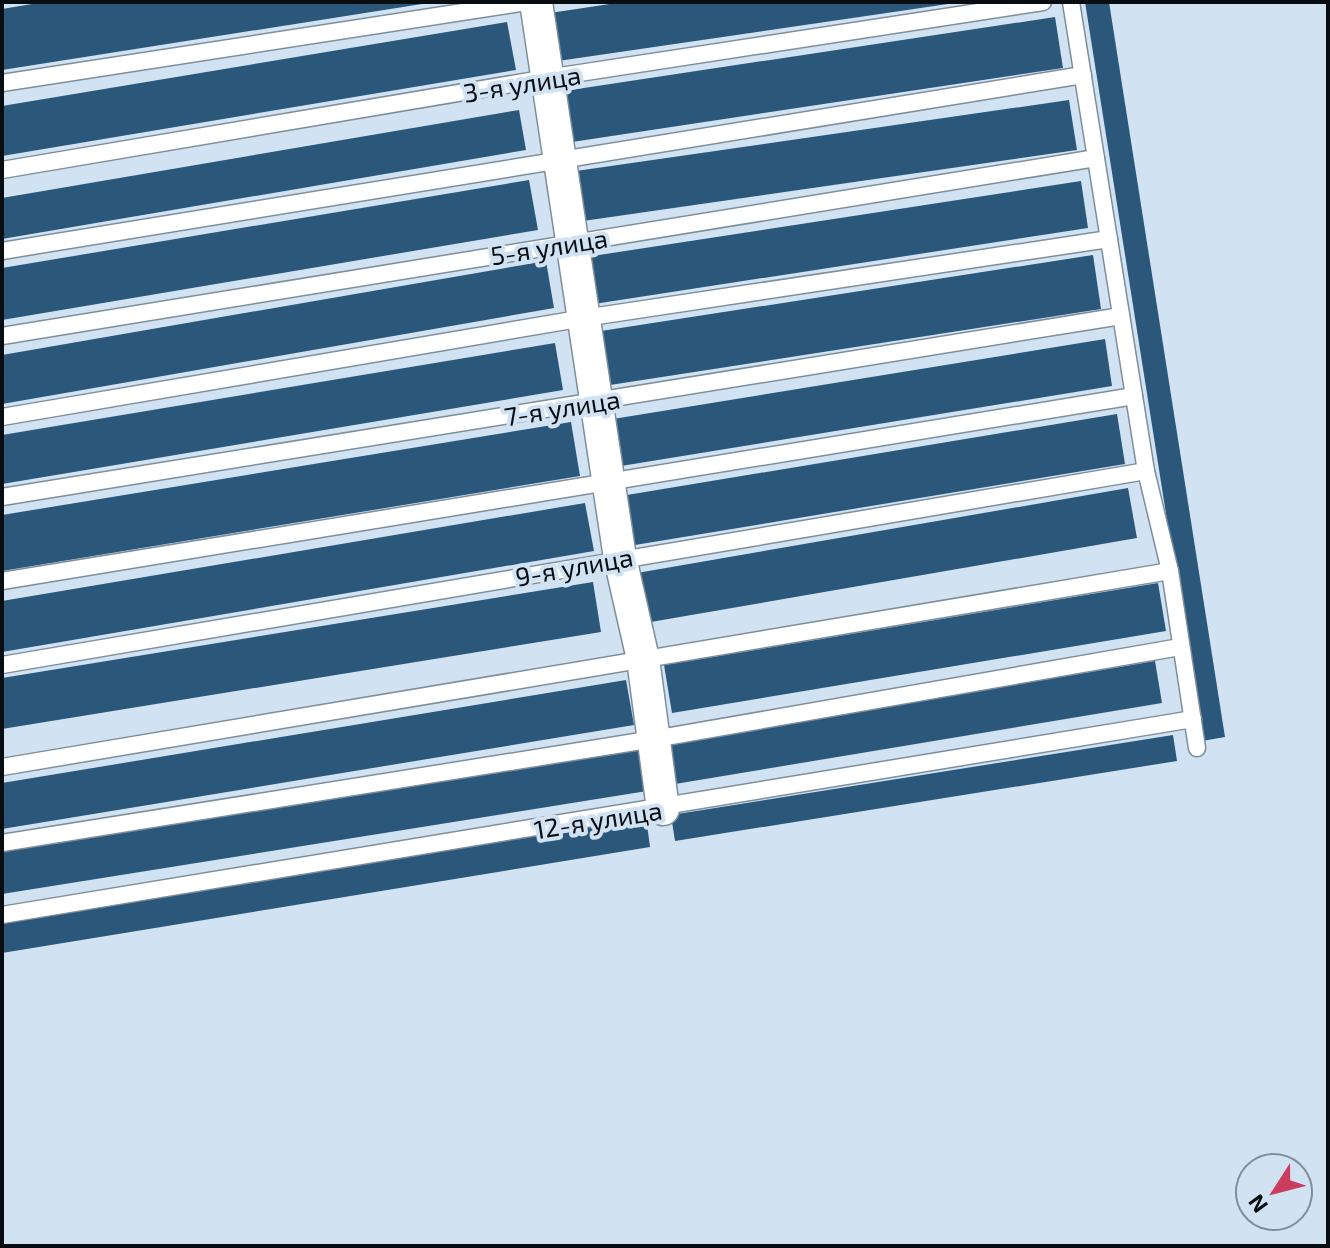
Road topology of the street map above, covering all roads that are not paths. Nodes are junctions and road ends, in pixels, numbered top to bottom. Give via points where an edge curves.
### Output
1 (527, 2) edge
2 (536, 2) edge
3 (1043, 2) edge
4 (1071, 2) edge
5 (1083, 75) junction
6 (547, 78) junction
7 (2, 83) edge
8 (1096, 158) junction
9 (560, 159) junction
10 (2, 170) edge
11 (1109, 239) junction
12 (572, 242) junction
13 (2, 251) edge
14 (1121, 316) junction
15 (584, 318) junction
16 (2, 336) edge
17 (1134, 396) junction
18 (596, 401) junction
19 (2, 417) edge
20 (1146, 471) junction
21 (608, 480) junction
22 (2, 497) edge
23 (620, 558) junction
24 (1170, 571) junction
25 (2, 581) edge
26 (1180, 647) junction
27 (643, 659) junction
28 (2, 665) edge
29 (1193, 719) junction
30 (654, 739) junction
31 (1197, 748) dead end
32 (2, 767) edge
33 (663, 809) junction
34 (2, 843) edge
35 (2, 915) edge

1 - 7 lane
2 - 6 street
3 - 6 lane, 3-я улица
4 - 5 lane
5 - 8 lane
5 - 9 lane
6 - 9 street
6 - 10 lane, 3-я улица
8 - 11 lane
8 - 12 lane, 5-я улица
9 - 12 street
9 - 13 lane
11 - 14 lane
11 - 15 lane
12 - 15 street
12 - 16 lane, 5-я улица
14 - 17 lane
14 - 18 lane, 7-я улица
15 - 18 street
15 - 19 lane
17 - 20 lane
17 - 21 lane
18 - 21 street
18 - 22 lane, 7-я улица
20 - 23 lane, 9-я улица
20 - 24 lane
21 - 23 street
21 - 25 lane
23 - 27 street
23 - 28 lane, 9-я улица
24 - 26 lane
24 - 27 lane
26 - 29 lane
26 - 30 lane
27 - 30 street
27 - 32 lane
29 - 31 lane
29 - 33 lane, 12-я улица
30 - 33 street
30 - 34 lane
33 - 35 lane, 12-я улица

